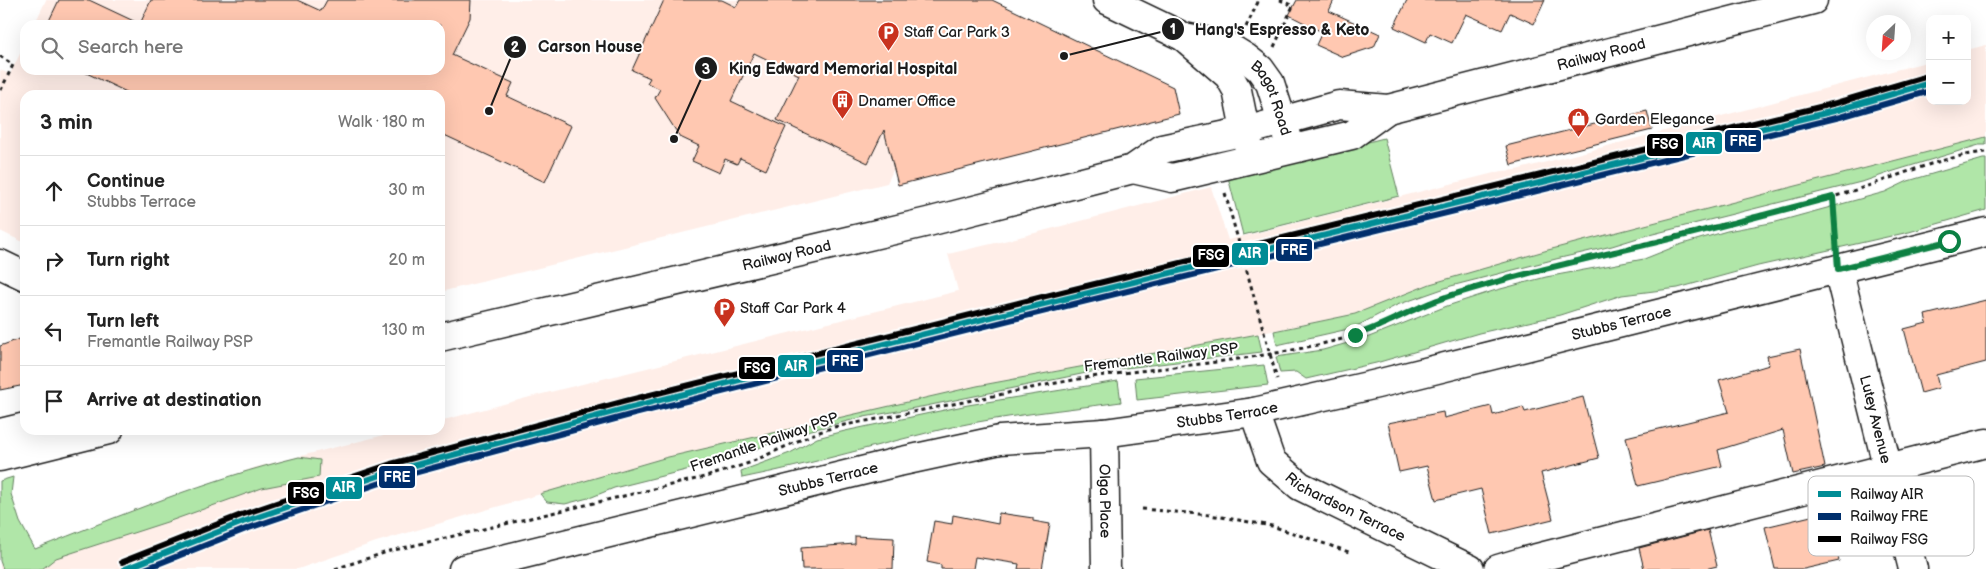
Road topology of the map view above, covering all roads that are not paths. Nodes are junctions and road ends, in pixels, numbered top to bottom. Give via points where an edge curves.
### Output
1 (1106, 0) edge
2 (1813, 0) edge
3 (1184, 37) junction
4 (1388, 109) junction
5 (1283, 120) junction
6 (1246, 131) junction
7 (1292, 150) junction
8 (1251, 159) junction
9 (1133, 169) junction
10 (1986, 232) edge
11 (0, 264) edge
12 (1838, 269) junction
13 (20, 274) edge
14 (445, 336) edge
15 (1254, 412) junction
16 (20, 428) edge
17 (0, 433) edge
18 (1104, 433) junction
19 (89, 435) edge
20 (1986, 443) edge
21 (0, 457) edge
22 (1888, 468) junction
23 (1857, 476) edge
24 (1890, 476) edge
25 (1808, 488) edge
26 (1910, 556) edge
27 (463, 569) edge
28 (1106, 569) edge
29 (1470, 569) edge
30 (1498, 569) edge
31 (1913, 569) edge

1 - 3 street, Bagot Road
2 - 4 street, Railway Road
3 - 5 street, Bagot Road via 1225,45 1260,69 1270,83
3 - 6 street, Bagot Road via 1229,76 1238,90
4 - 5 street, Railway Road via 1339,105
4 - 7 street, Railway Road via 1352,135
5 - 6 street, Railway Road
5 - 7 street, Bagot Road
6 - 8 street, Bagot Road
6 - 9 street, Railway Road via 1162,149
7 - 8 street, Railway Road
8 - 9 street, Railway Road via 1172,178
9 - 14 street, Railway Road via 928,222
10 - 12 street, Stubbs Terrace
11 - 13 street
12 - 15 street, Stubbs Terrace
12 - 22 street, Lutey Avenue
15 - 18 street, Stubbs Terrace
15 - 29 street, Richardson Terrace via 1271,461 1300,486
16 - 17 street
18 - 27 street, Stubbs Terrace via 1000,440
18 - 28 street, Olga Place
19 - 21 street
20 - 22 street
22 - 23 street
22 - 24 street, Lutey Avenue
25 - 30 street
26 - 31 street, Lutey Avenue

